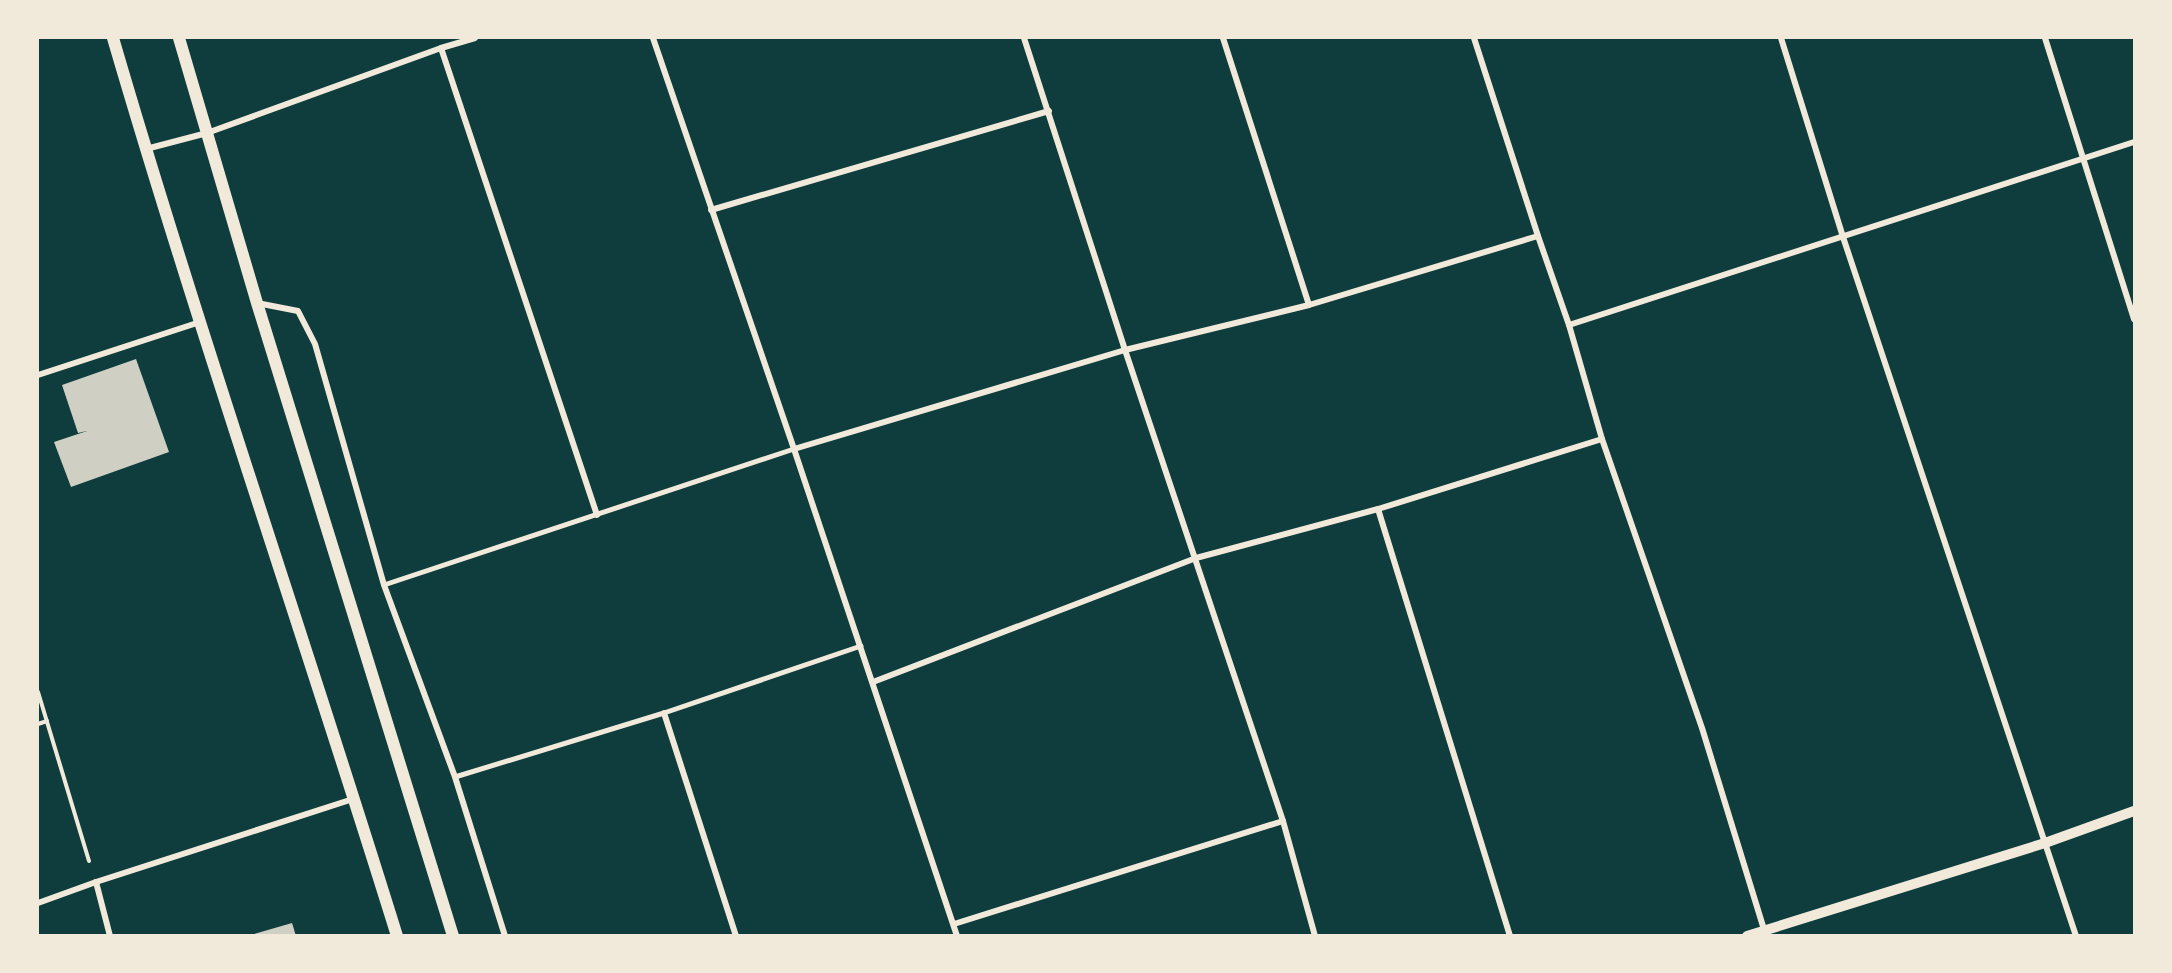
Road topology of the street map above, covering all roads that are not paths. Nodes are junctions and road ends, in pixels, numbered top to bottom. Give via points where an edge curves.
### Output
1 (113, 38) edge
2 (179, 38) edge
3 (475, 38) edge
4 (653, 38) edge
5 (1024, 38) edge
6 (1223, 38) edge
7 (1474, 38) edge
8 (1781, 38) edge
9 (2045, 38) edge
10 (441, 48) junction
11 (1049, 111) junction
12 (207, 133) junction
13 (2134, 142) edge
14 (146, 149) junction
15 (2084, 157) junction
16 (711, 210) junction
17 (1538, 236) junction
18 (1843, 237) junction
19 (257, 303) junction
20 (1309, 305) junction
21 (2134, 319) edge
22 (200, 322) junction
23 (1569, 325) junction
24 (1125, 350) junction
25 (38, 375) edge
26 (1602, 439) junction
27 (794, 448) junction
28 (1378, 509) junction
29 (597, 515) junction
30 (1196, 558) junction
31 (384, 585) junction
32 (861, 646) junction
33 (873, 682) junction
34 (664, 713) junction
35 (455, 777) junction
36 (354, 798) junction
37 (2134, 811) edge
38 (1283, 822) junction
39 (2045, 843) junction
40 (96, 882) junction
41 (38, 903) edge
42 (954, 924) junction
43 (1766, 933) edge
44 (110, 936) edge
45 (397, 936) edge
46 (453, 936) edge
47 (505, 936) edge
48 (736, 936) edge
49 (957, 936) edge
50 (1315, 936) edge
51 (1510, 936) edge
52 (1747, 936) edge
53 (2076, 936) edge

1 - 14 main road
2 - 12 main road
3 - 10 street
4 - 16 street
5 - 11 street
6 - 20 street
7 - 17 street
8 - 18 street
9 - 15 street
10 - 12 street
10 - 29 street
11 - 16 street
11 - 24 street
12 - 14 street
12 - 19 main road
13 - 15 street
14 - 22 main road
15 - 18 street
15 - 21 street
16 - 27 street
17 - 20 street
17 - 23 street
18 - 23 street
18 - 39 street
19 - 31 street via 298,311 315,345
19 - 46 main road
20 - 24 street
22 - 25 street
22 - 36 main road
23 - 26 street
24 - 27 street
24 - 30 street
26 - 28 street
26 - 43 street via 1702,728
27 - 29 street
27 - 32 street
28 - 30 street
28 - 51 street
29 - 31 street
30 - 33 street
30 - 38 street
31 - 35 street
32 - 33 street
32 - 34 street
33 - 42 street
34 - 35 street
34 - 48 street
35 - 47 street
36 - 40 street
36 - 45 main road
37 - 39 street
38 - 42 street
38 - 50 street
39 - 43 street
39 - 53 street
40 - 41 street
40 - 44 street
42 - 49 street
43 - 52 street

